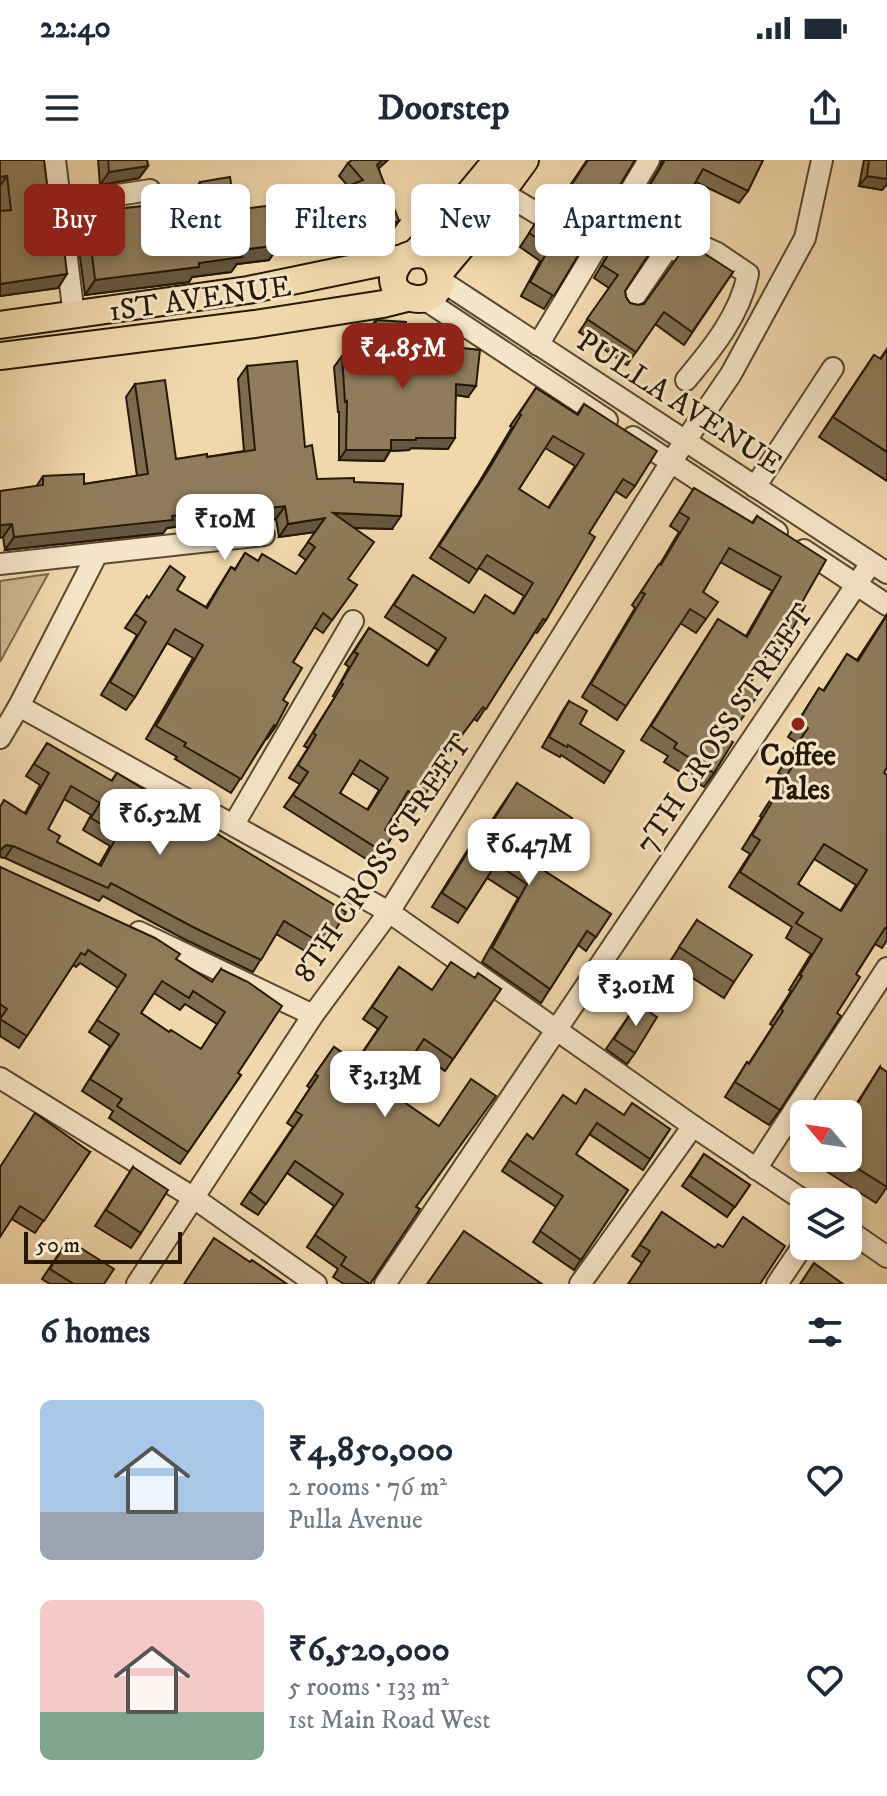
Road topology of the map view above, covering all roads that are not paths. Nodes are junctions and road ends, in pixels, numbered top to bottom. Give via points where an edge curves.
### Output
1 (55, 160) edge
2 (497, 160) edge
3 (525, 160) edge
4 (649, 160) edge
5 (822, 160) edge
6 (58, 184) edge
7 (508, 184) edge
8 (635, 184) edge
9 (66, 256) edge
10 (409, 256) junction
11 (454, 256) edge
12 (593, 256) edge
13 (428, 287) junction
14 (745, 290) junction
15 (772, 299) junction
16 (629, 305) edge
17 (74, 316) junction
18 (0, 325) edge
19 (538, 345) junction
20 (0, 356) edge
21 (701, 361) junction
22 (833, 368) dead end
23 (731, 374) junction
24 (686, 380) dead end
25 (685, 441) junction
26 (671, 462) junction
27 (755, 487) junction
28 (264, 535) dead end
29 (97, 554) junction
30 (0, 564) edge
31 (879, 568) edge
32 (856, 585) junction
33 (887, 605) edge
34 (353, 621) dead end
35 (19, 706) junction
36 (0, 738) edge
37 (234, 824) junction
38 (389, 912) junction
39 (126, 927) edge
40 (887, 968) edge
41 (313, 1015) junction
42 (557, 1031) junction
43 (3, 1086) edge
44 (693, 1126) junction
45 (756, 1169) junction
46 (790, 1191) edge
47 (194, 1198) junction
48 (862, 1240) edge
49 (887, 1257) edge
50 (793, 1260) edge
51 (137, 1284) edge
52 (316, 1284) edge
53 (385, 1284) edge
54 (580, 1284) edge
55 (777, 1284) edge

1 - 6 street
2 - 10 main road via 444,224
3 - 7 main road
4 - 8 street
5 - 15 street, 8TH CROSS STREET via 805,238
9 - 17 street
10 - 13 main road via 424,254 437,264
10 - 13 main road via 396,265 399,292
10 - 17 main road, 1ST AVENUE via 248,290
11 - 13 main road
12 - 19 street
13 - 19 street, PULLA AVENUE
13 - 20 main road, 1ST AVENUE via 383,304
13 - 26 street, PULLA AVENUE
14 - 15 street
14 - 16 street via 748,274 717,253 699,245 682,252 667,249
14 - 21 street
15 - 23 street, 8TH CROSS STREET
17 - 18 main road, 1ST AVENUE
19 - 25 street, PULLA AVENUE
21 - 23 street
21 - 24 street
22 - 27 street
23 - 25 street, 8TH CROSS STREET
25 - 26 street, 8TH CROSS STREET
25 - 27 street, PULLA AVENUE
26 - 32 street, PULLA AVENUE
26 - 38 street, 8TH CROSS STREET
27 - 31 street, PULLA AVENUE
28 - 29 street
29 - 30 street
29 - 35 street
31 - 32 street, 7TH CROSS STREET
32 - 33 street, PULLA AVENUE
32 - 42 street, 7TH CROSS STREET
34 - 37 street
35 - 36 street
35 - 37 street
37 - 38 street
38 - 41 street, 8TH CROSS STREET
38 - 42 street
39 - 41 street
40 - 45 street
41 - 47 street, 8TH CROSS STREET
42 - 44 street
42 - 53 street, 7TH CROSS STREET
43 - 47 street
44 - 45 street
44 - 54 street
45 - 46 street
47 - 51 street, 8TH CROSS STREET
47 - 52 street
48 - 49 street
50 - 55 street

